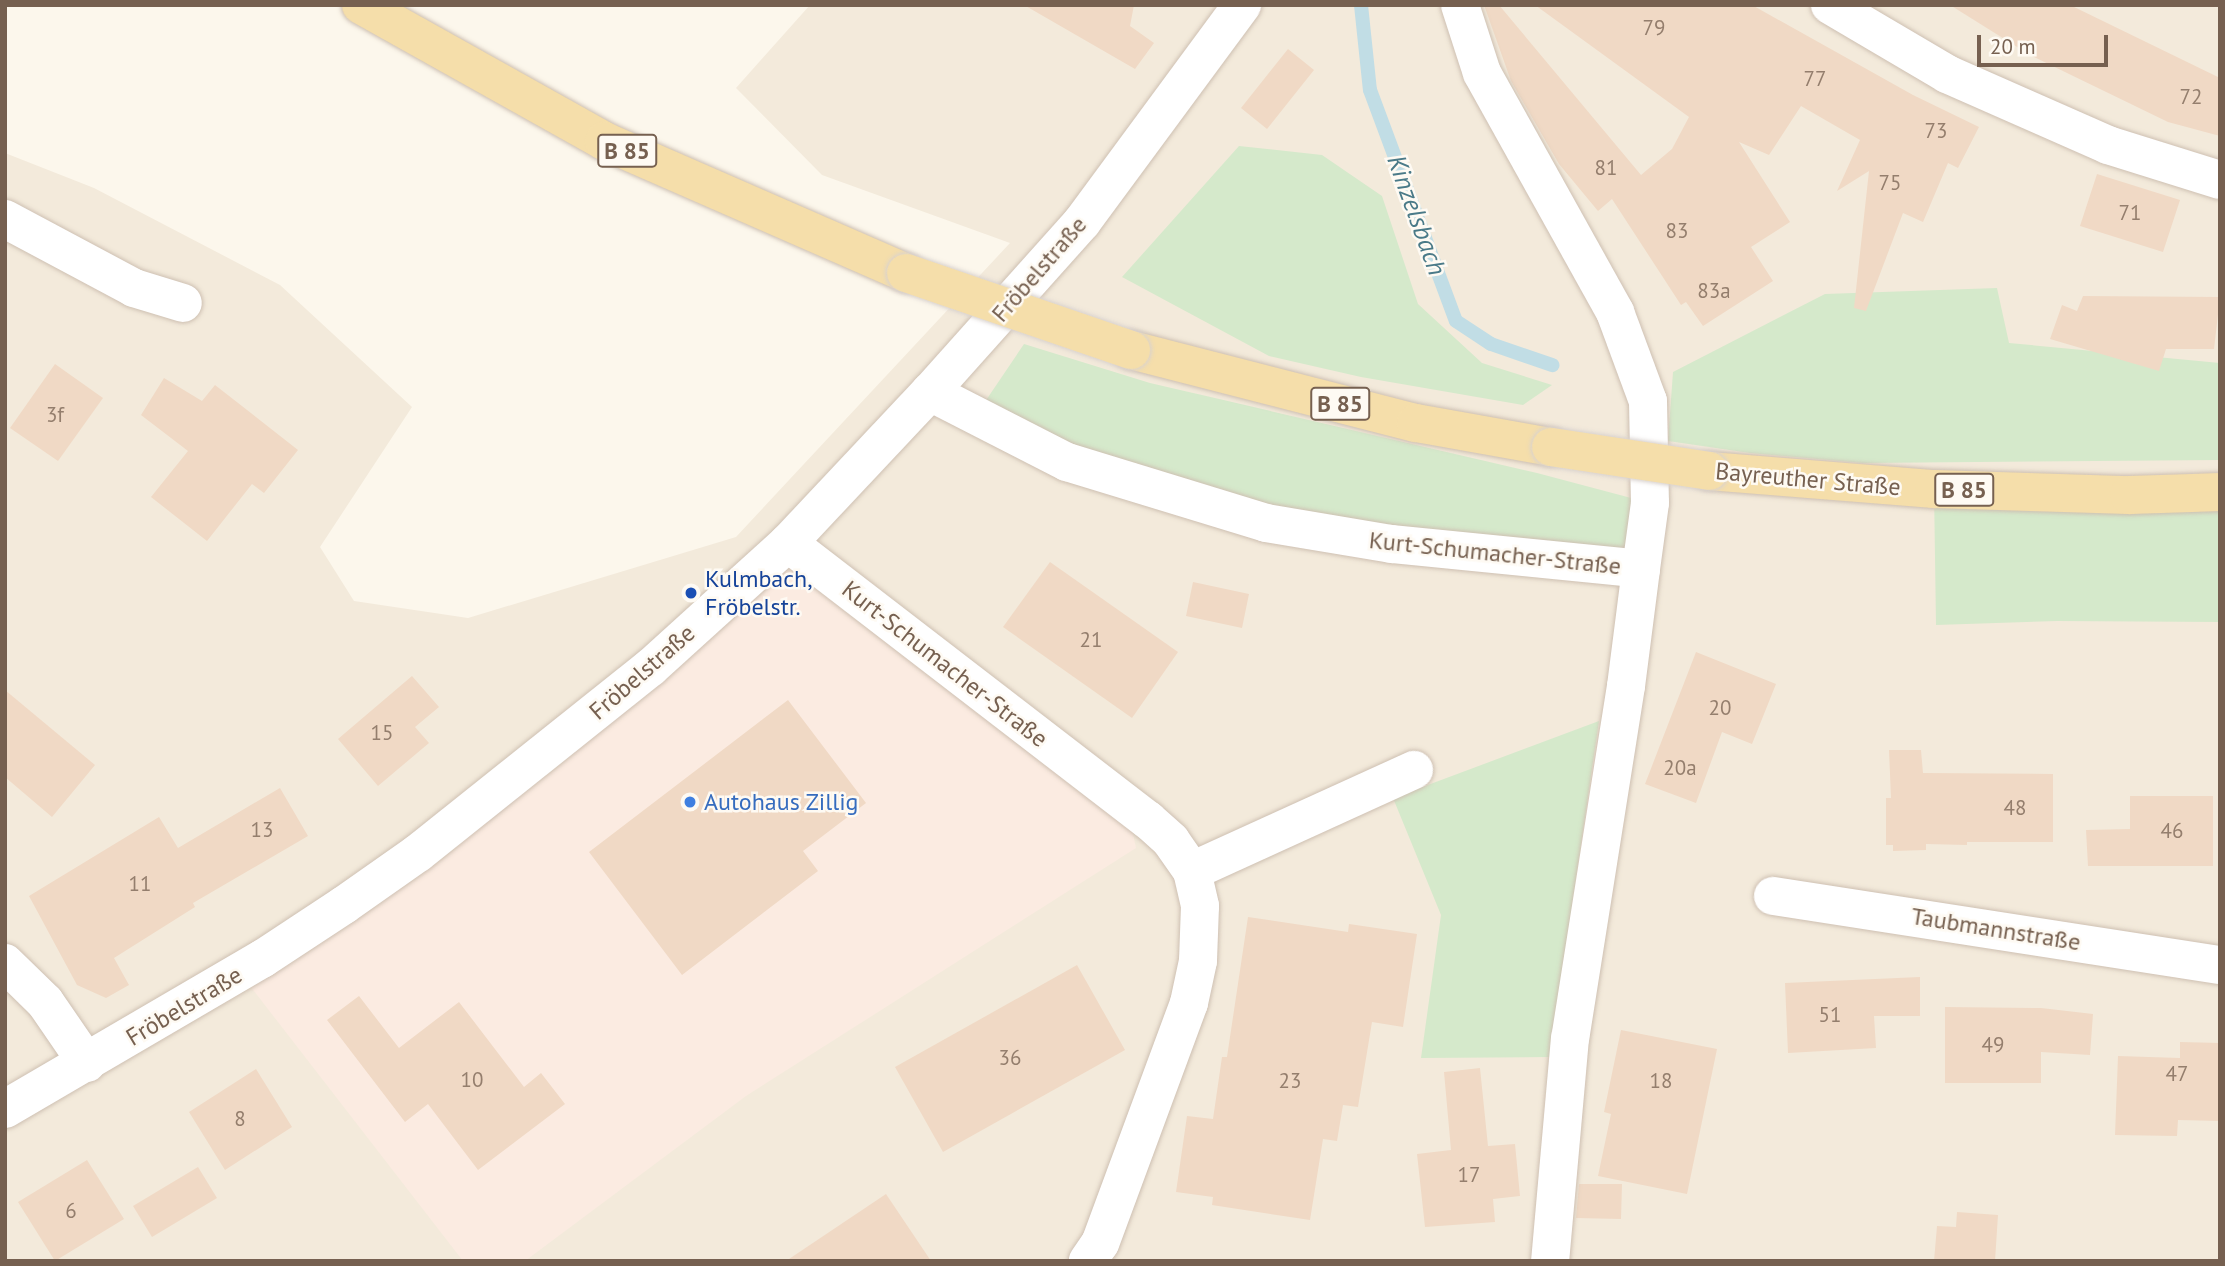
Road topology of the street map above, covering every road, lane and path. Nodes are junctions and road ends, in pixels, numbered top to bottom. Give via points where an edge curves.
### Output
1 (360, 5) edge
2 (1242, 5) edge
3 (1460, 5) edge
4 (1830, 5) edge
5 (2220, 180) edge
6 (5, 219) edge
7 (183, 303) dead end
8 (930, 392) junction
9 (2220, 492) edge
10 (788, 543) junction
11 (1641, 569) junction
12 (1414, 770) dead end
13 (1192, 871) junction
14 (1773, 896) dead end
15 (5, 963) edge
16 (2220, 965) edge
17 (87, 1063) junction
18 (5, 1109) edge
19 (1088, 1261) edge
20 (1550, 1261) edge

1 - 9 main road, Bayreuther Straße / B 85, bridge via 604,141 906,272 1131,350 1416,423 1709,471 1934,489 2129,495
2 - 8 street, Fröbelstraße via 1082,222
3 - 11 street via 1482,73 1615,312 1648,401 1650,503
4 - 5 street via 1947,74 2108,145
6 - 7 street via 134,288
8 - 10 street, Fröbelstraße
8 - 11 street, Kurt-Schumacher-Straße via 1068,462 1266,523 1392,544
10 - 13 street, Kurt-Schumacher-Straße via 1148,820 1171,841
10 - 17 street, Fröbelstraße via 650,668 418,853 262,960
11 - 20 street, Kurt-Schumacher-Straße via 1570,1038
12 - 13 street
13 - 19 street, Kurt-Schumacher-Straße via 1200,906 1198,961 1189,1003 1100,1243
14 - 16 street, Taubmannstraße
15 - 17 street via 45,1002
17 - 18 street, Fröbelstraße

